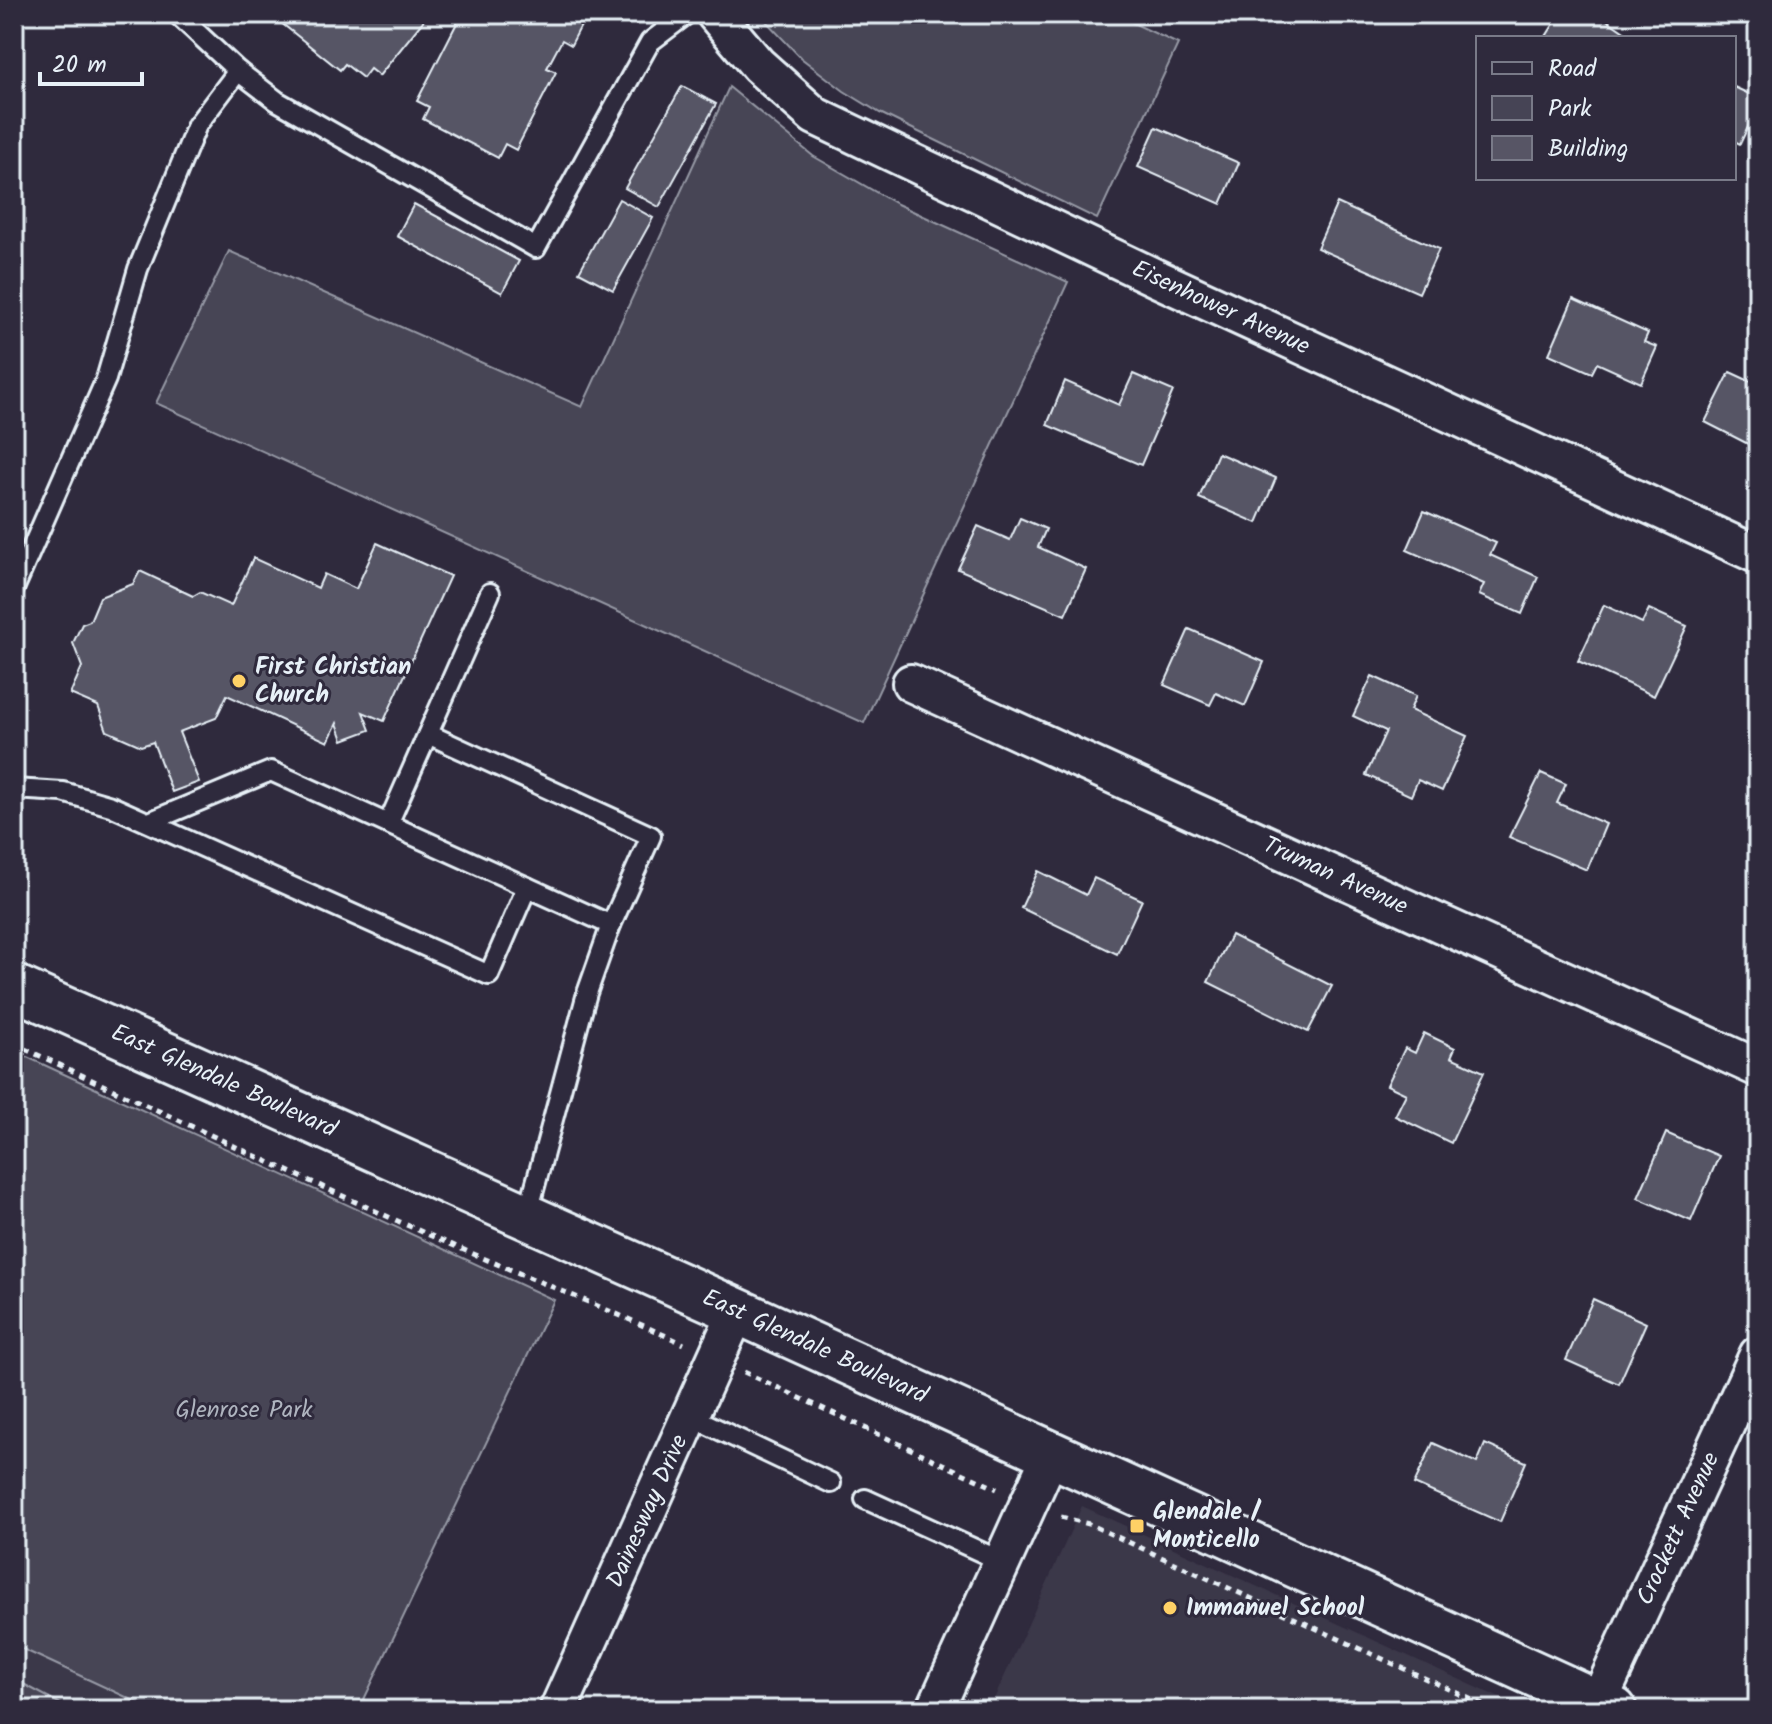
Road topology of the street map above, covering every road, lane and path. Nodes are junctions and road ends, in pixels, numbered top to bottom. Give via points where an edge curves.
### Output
1 (177, 14) edge
2 (687, 14) edge
3 (715, 14) edge
4 (238, 71) junction
5 (1758, 555) edge
6 (14, 589) edge
7 (490, 593) dead end
8 (911, 683) dead end
9 (428, 734) junction
10 (14, 789) edge
11 (149, 822) junction
12 (388, 824) junction
13 (527, 887) junction
14 (611, 925) junction
15 (14, 987) edge
16 (14, 1044) edge
17 (1758, 1068) edge
18 (527, 1216) junction
19 (737, 1311) junction
20 (1758, 1355) edge
21 (716, 1359) junction
22 (690, 1416) junction
23 (1051, 1454) junction
24 (831, 1483) dead end
25 (865, 1499) dead end
26 (1029, 1503) junction
27 (1003, 1562) junction
28 (1606, 1706) edge
29 (558, 1710) edge
30 (935, 1710) edge
31 (1494, 1710) edge

1 - 4 lane
2 - 4 lane via 650,42 536,248 277,101
3 - 5 street, Eisenhower Avenue via 758,65 815,116
4 - 6 lane via 197,125 138,269 106,379
7 - 9 lane
8 - 17 street, Truman Avenue
9 - 12 lane
9 - 14 lane via 651,836
10 - 11 lane via 84,796
11 - 12 lane via 271,771
11 - 13 lane via 489,975
12 - 13 lane
13 - 14 lane
14 - 18 lane via 587,993
15 - 18 street, East Glendale Boulevard
16 - 21 path via 401,1223 546,1287 588,1299
18 - 19 street, East Glendale Boulevard
19 - 21 street, Dainesway Drive
19 - 23 street, East Glendale Boulevard
20 - 28 street, Crockett Avenue
21 - 22 street, Dainesway Drive
21 - 26 path
22 - 24 lane
22 - 29 street, Dainesway Drive
23 - 26 street
23 - 28 street, East Glendale Boulevard
25 - 27 lane
26 - 27 street
26 - 31 path via 1089,1524
27 - 30 street

